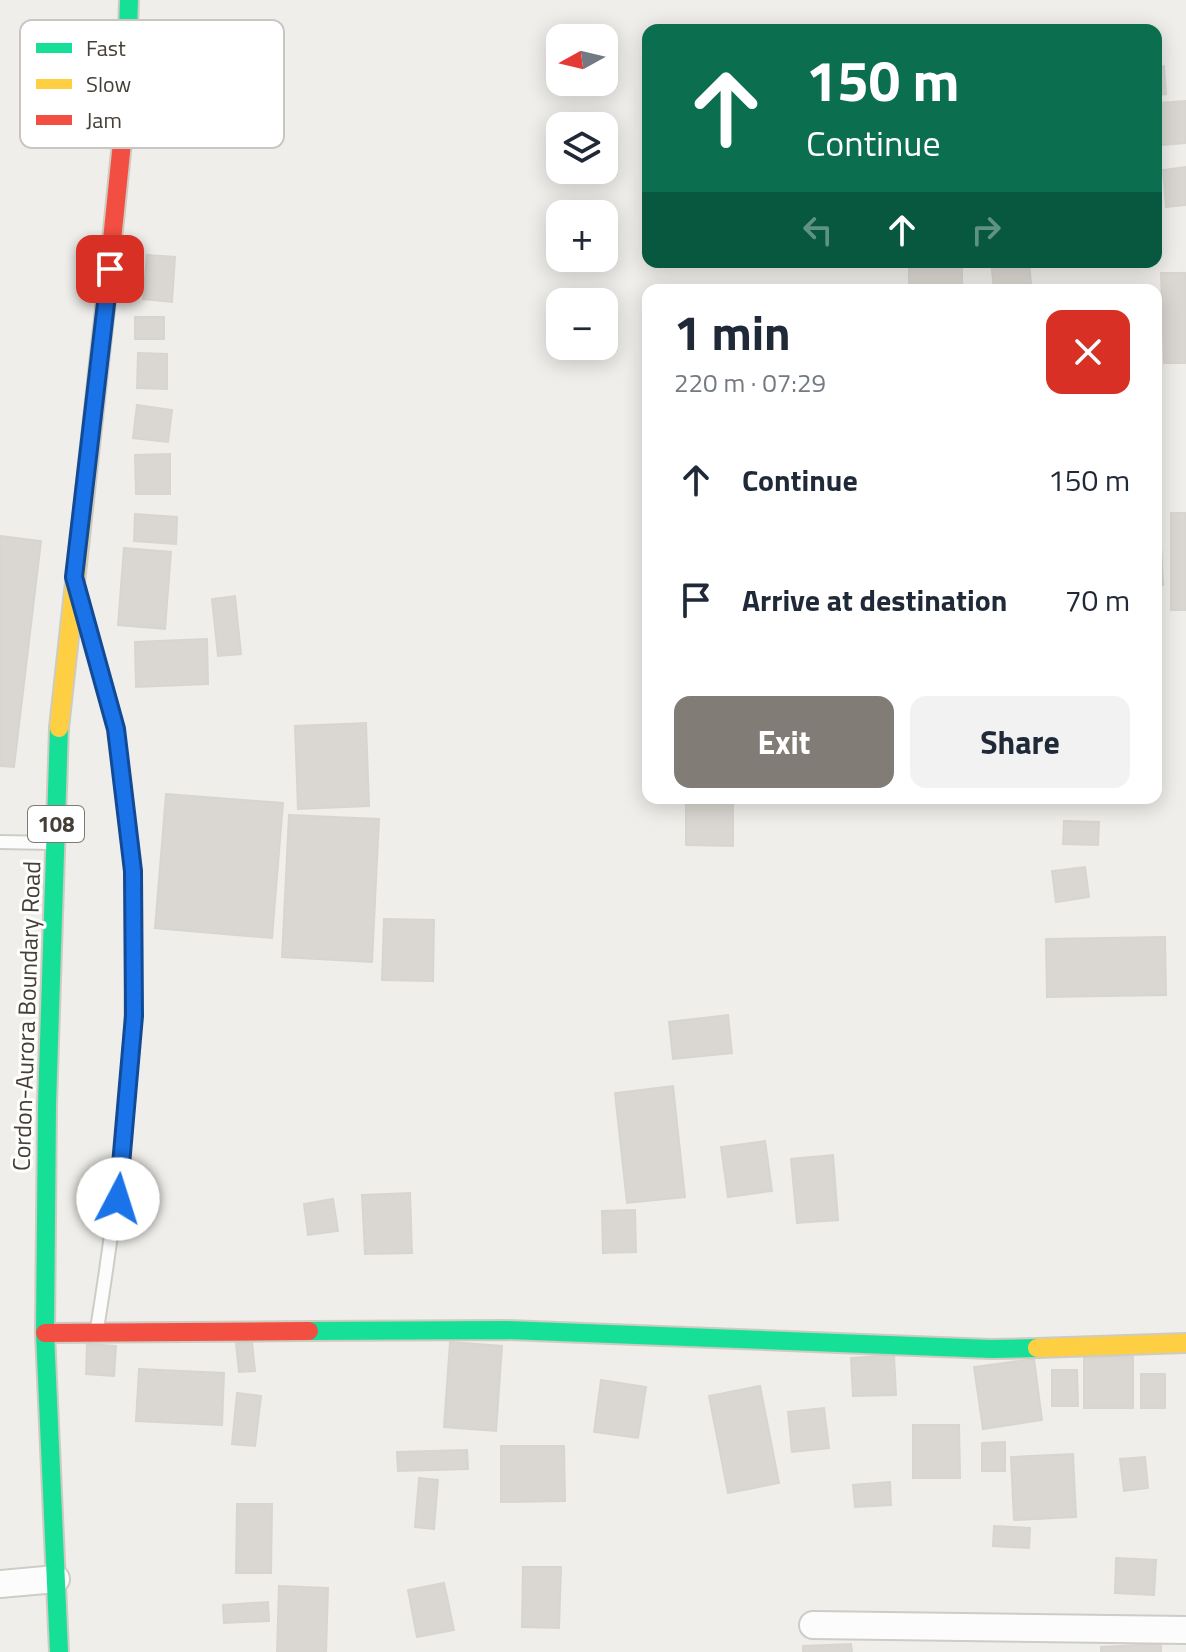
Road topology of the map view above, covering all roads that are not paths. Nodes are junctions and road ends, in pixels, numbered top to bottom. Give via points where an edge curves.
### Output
1 (129, 0) edge
2 (128, 20) edge
3 (124, 148) edge
4 (74, 577) junction
5 (0, 842) edge
6 (55, 843) junction
7 (45, 1333) junction
8 (97, 1333) junction
9 (1186, 1343) edge
10 (56, 1579) junction
11 (0, 1584) edge
12 (813, 1625) dead end
13 (1186, 1630) edge
14 (59, 1652) edge

1 - 2 main road, Cordon-Aurora Boundary Road / 108
3 - 4 main road, Cordon-Aurora Boundary Road / 108
4 - 6 main road, Cordon-Aurora Boundary Road / 108 via 60,699
4 - 8 lane via 116,729 133,871 134,1016 118,1199
5 - 6 lane
6 - 7 main road, Cordon-Aurora Boundary Road / 108
7 - 8 main road
7 - 10 main road, Cordon-Aurora Boundary Road / 108
8 - 9 main road via 506,1330 991,1349
10 - 11 street
10 - 14 main road, Cordon-Aurora Boundary Road / 108
12 - 13 street

